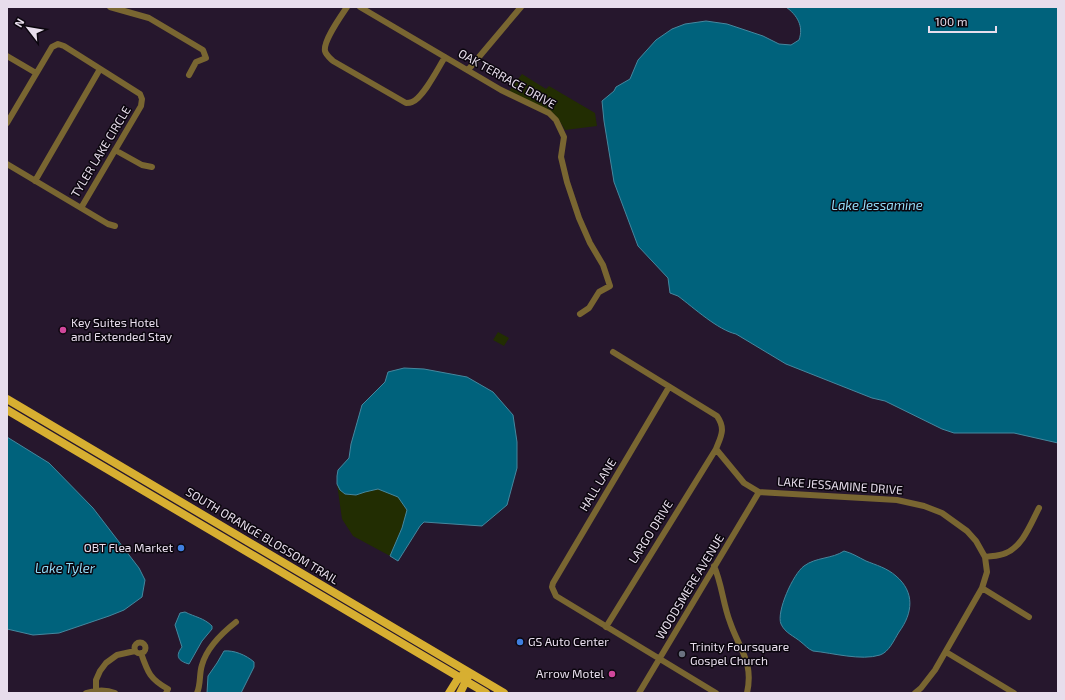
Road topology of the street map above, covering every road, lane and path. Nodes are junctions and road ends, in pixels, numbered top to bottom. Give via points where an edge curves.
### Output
1 (110, 7) edge
2 (347, 7) edge
3 (360, 7) edge
4 (521, 7) edge
5 (7, 56) edge
6 (445, 57) junction
7 (100, 69) junction
8 (468, 70) junction
9 (36, 73) junction
10 (189, 75) dead end
11 (7, 123) edge
12 (115, 150) junction
13 (7, 164) edge
14 (152, 167) dead end
15 (35, 181) junction
16 (81, 208) junction
17 (115, 226) dead end
18 (580, 314) dead end
19 (613, 352) dead end
20 (670, 387) junction
21 (7, 400) edge
22 (7, 410) edge
23 (16, 415) junction
24 (36, 417) junction
25 (41, 430) junction
26 (62, 432) junction
27 (716, 449) junction
28 (759, 492) junction
29 (1039, 508) dead end
30 (188, 517) junction
31 (207, 518) junction
32 (985, 557) junction
33 (269, 565) junction
34 (288, 566) junction
35 (714, 566) junction
36 (982, 588) junction
37 (1030, 617) dead end
38 (236, 622) dead end
39 (606, 626) junction
40 (946, 652) junction
41 (660, 659) junction
42 (469, 672) junction
43 (459, 677) junction
44 (467, 682) junction
45 (96, 690) junction
46 (86, 693) edge
47 (115, 693) edge
48 (166, 693) edge
49 (198, 693) edge
50 (449, 693) edge
51 (460, 693) edge
52 (486, 693) edge
53 (504, 693) edge
54 (639, 693) edge
55 (716, 693) edge
56 (748, 693) edge
57 (915, 693) edge
58 (1014, 693) edge

1 - 10 street via 149,18 203,50 206,58 196,62
2 - 6 street via 327,41 327,55 333,61 406,103 419,98
3 - 6 street, OAK TERRACE DRIVE
4 - 8 street
5 - 9 street
6 - 8 street, OAK TERRACE DRIVE
7 - 9 street, TYLER LAKE CIRCLE via 58,44 52,47
7 - 12 street, TYLER LAKE CIRCLE via 140,94 142,99 141,106
7 - 15 street
8 - 18 street, OAK TERRACE DRIVE via 501,90 549,113 561,128 564,137 561,157 567,182 579,218 603,265 610,286 599,292 589,308
9 - 11 street, TYLER LAKE CIRCLE
12 - 14 street via 142,165
12 - 16 street, TYLER LAKE CIRCLE
13 - 15 street, TYLER LAKE CIRCLE
15 - 16 street, TYLER LAKE CIRCLE
16 - 17 street
19 - 20 street
20 - 27 street via 717,416 722,423 722,432
20 - 39 street, HALL LANE via 553,583 556,596
21 - 24 main road, SOUTH ORANGE BLOSSOM TRAIL
22 - 23 main road, SOUTH ORANGE BLOSSOM TRAIL
23 - 24 main road via 31,419
23 - 25 main road, SOUTH ORANGE BLOSSOM TRAIL
24 - 26 main road, SOUTH ORANGE BLOSSOM TRAIL
25 - 26 main road via 50,428
25 - 30 main road, SOUTH ORANGE BLOSSOM TRAIL
26 - 31 main road, SOUTH ORANGE BLOSSOM TRAIL
27 - 28 street via 744,483
27 - 39 street, LARGO DRIVE
28 - 32 street, LAKE JESSAMINE DRIVE via 897,500 924,506 942,513 967,531
28 - 35 street, WOODSMERE AVENUE
29 - 32 street via 1016,546 1006,553
30 - 31 main road
30 - 33 main road, SOUTH ORANGE BLOSSOM TRAIL
31 - 34 main road, SOUTH ORANGE BLOSSOM TRAIL
32 - 36 street, LAKE JESSAMINE DRIVE via 987,572
33 - 34 main road via 279,562
33 - 43 main road, SOUTH ORANGE BLOSSOM TRAIL
34 - 42 main road, SOUTH ORANGE BLOSSOM TRAIL
35 - 41 street, WOODSMERE AVENUE
35 - 56 street via 729,621 747,658
36 - 37 street
36 - 40 street, LAKE JESSAMINE DRIVE
38 - 49 street via 223,632 208,652 202,666
39 - 41 street
40 - 57 street, LAKE JESSAMINE DRIVE via 935,670
40 - 58 street
41 - 54 street, WOODSMERE AVENUE
41 - 55 street
42 - 43 main road
42 - 44 main road
42 - 53 main road, SOUTH ORANGE BLOSSOM TRAIL
43 - 44 main road, SOUTH ORANGE BLOSSOM TRAIL
43 - 50 main road
44 - 51 main road
44 - 52 main road, SOUTH ORANGE BLOSSOM TRAIL
45 - 46 street
45 - 47 street via 109,690
45 - 48 street via 96,680 106,663 117,655 138,652 156,682 168,689

